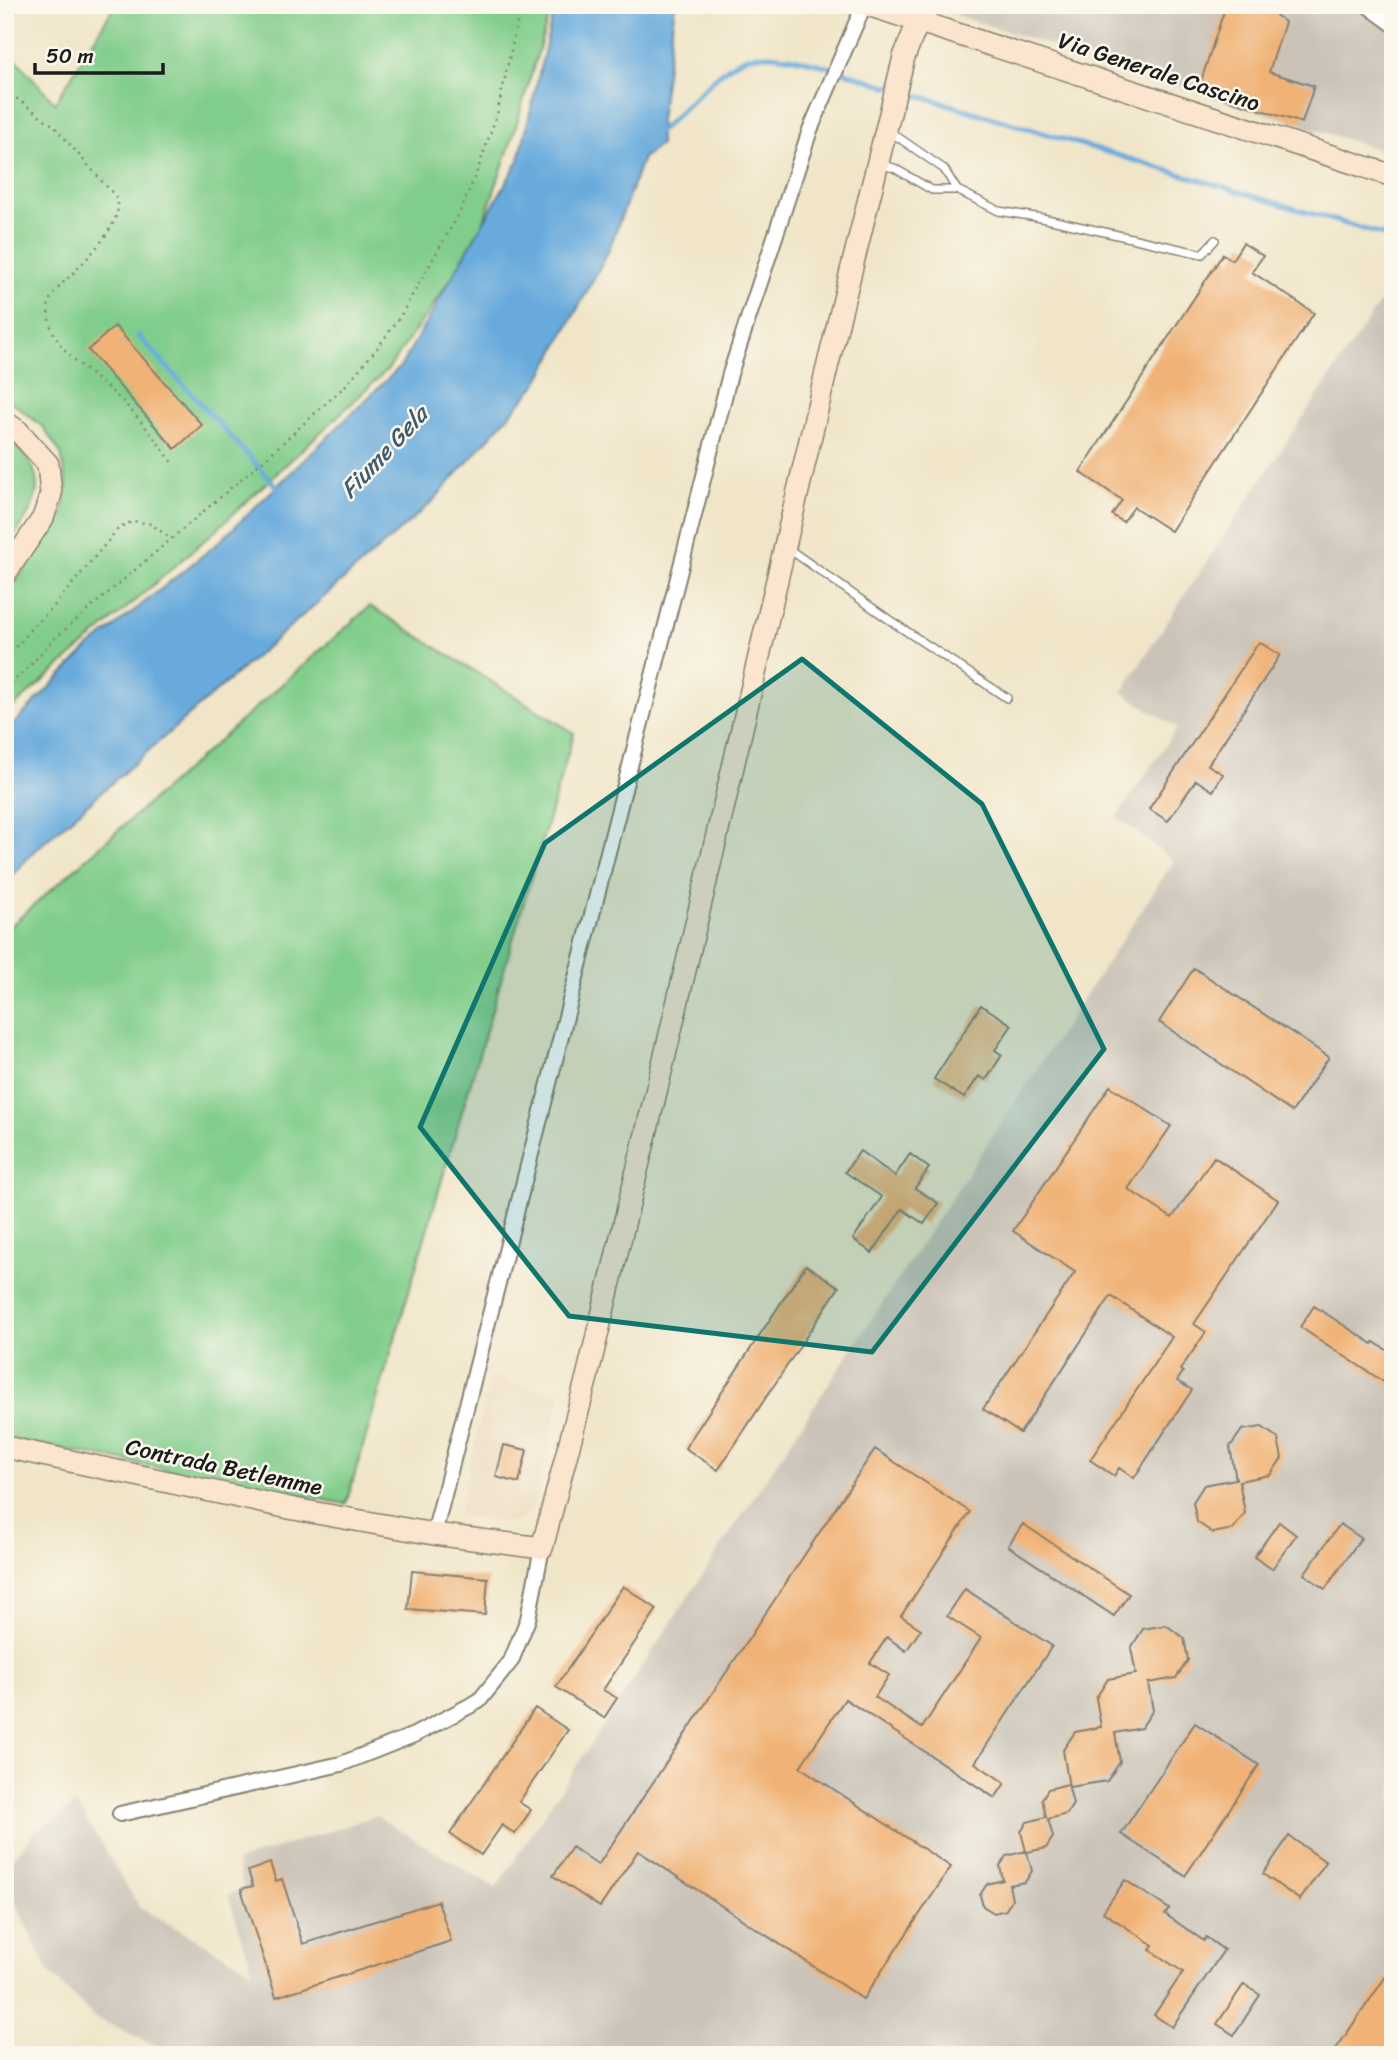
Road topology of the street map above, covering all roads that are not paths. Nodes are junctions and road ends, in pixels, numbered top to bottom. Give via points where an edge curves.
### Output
1 (866, 5) edge
2 (1367, 5) edge
3 (923, 13) edge
4 (1393, 24) edge
5 (888, 122) junction
6 (877, 164) junction
7 (1393, 176) edge
8 (957, 190) junction
9 (1215, 240) dead end
10 (5, 422) edge
11 (786, 547) junction
12 (5, 574) edge
13 (1007, 698) dead end
14 (5, 1447) edge
15 (433, 1534) junction
16 (542, 1548) junction
17 (120, 1814) dead end

1 - 3 street, Via Generale Cascino
1 - 15 street via 810,130 730,373
2 - 4 street
3 - 5 street via 904,57
3 - 7 street, Via Generale Cascino
5 - 6 street
5 - 8 lane via 944,169
6 - 8 lane via 894,168 932,190
6 - 11 street
8 - 9 lane via 999,211 1202,254
10 - 12 street via 48,464 51,494 43,519
11 - 13 lane
11 - 16 street
14 - 15 street, Contrada Betlemme
15 - 16 street, Contrada Betlemme
16 - 17 street via 528,1619 511,1661 479,1701 414,1735 341,1764

